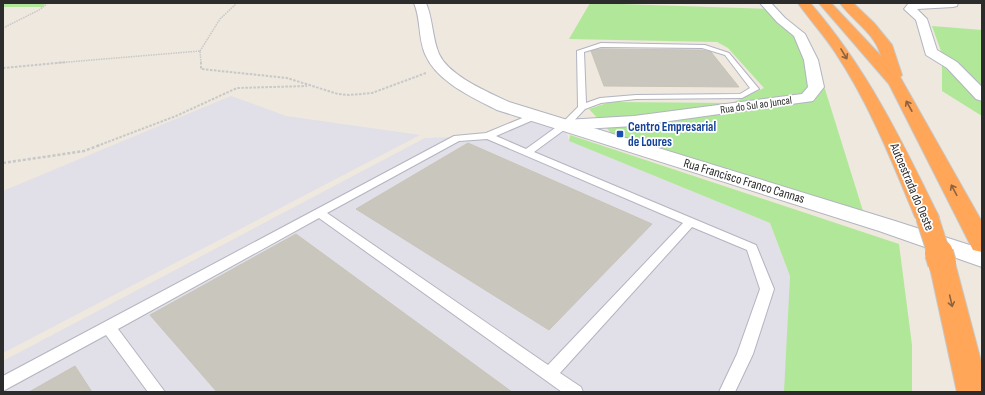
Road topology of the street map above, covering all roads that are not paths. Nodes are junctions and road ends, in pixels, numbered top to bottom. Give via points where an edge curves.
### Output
1 (420, 3) edge
2 (765, 3) edge
3 (804, 3) edge
4 (825, 3) edge
5 (846, 3) edge
6 (953, 4) dead end
7 (896, 82) junction
8 (982, 96) edge
9 (582, 107) junction
10 (535, 116) junction
11 (565, 125) junction
12 (488, 136) junction
13 (527, 153) junction
14 (319, 212) junction
15 (690, 222) junction
16 (977, 235) edge
17 (982, 258) edge
18 (108, 327) junction
19 (550, 373) junction
20 (3, 384) edge
21 (157, 392) edge
22 (575, 392) edge
23 (727, 392) edge
24 (973, 392) edge

1 - 10 street, Rua Francisco Franco Cannas via 424,11 432,55 443,68 468,88 503,106
2 - 11 street, Rua do Sul ao Juncal via 799,34 811,60 816,87 807,98 634,121
3 -> 24 highway, Autoestrada do Oeste, bridge via 822,22 841,49 885,124 927,217 942,263
4 - 7 highway
5 - 7 highway via 885,45
6 - 8 street via 912,6 910,9 921,19 931,52 952,65
16 -> 7 highway
9 - 9 lane via 600,101 636,97 742,96 755,89 728,54 703,46 601,45 580,51
9 - 11 lane
10 - 11 street, Rua Francisco Franco Cannas
10 - 12 lane
11 - 13 lane
11 - 17 street, Rua Francisco Franco Cannas
12 - 13 lane
12 - 14 lane via 457,138
13 - 15 lane
14 - 18 lane
14 - 19 lane
15 - 19 lane
15 - 23 lane via 752,248 767,289 745,354
18 - 20 lane
18 - 21 lane
19 - 22 lane

